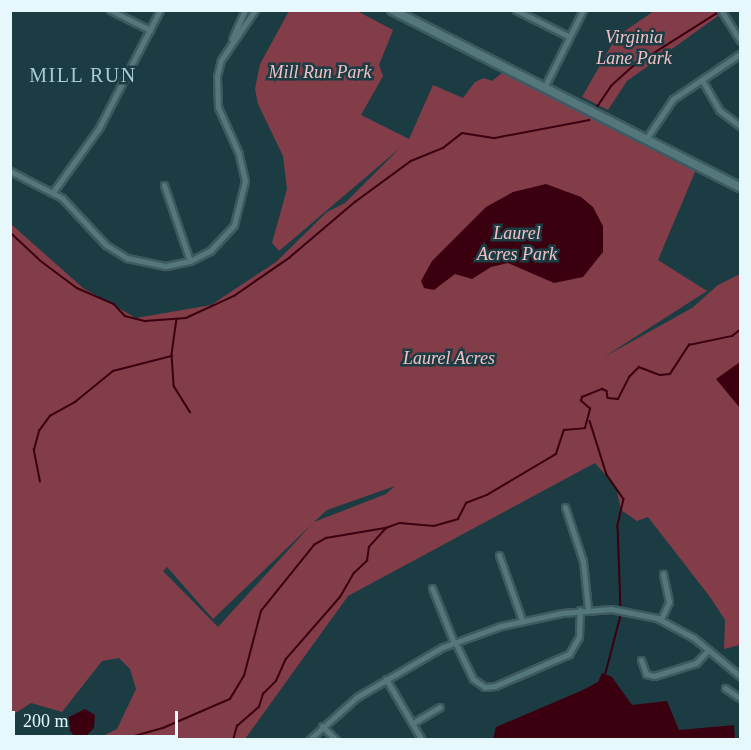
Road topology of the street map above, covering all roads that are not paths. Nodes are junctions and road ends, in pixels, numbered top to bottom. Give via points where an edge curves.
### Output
1 (110, 10) edge
2 (160, 10) edge
3 (245, 10) edge
4 (255, 10) edge
5 (392, 10) edge
6 (516, 10) edge
7 (583, 10) edge
8 (721, 10) edge
9 (150, 30) junction
10 (568, 36) junction
11 (741, 40) edge
12 (232, 41) junction
13 (741, 54) edge
14 (702, 80) junction
15 (544, 88) junction
16 (741, 126) edge
17 (646, 139) junction
18 (10, 171) edge
19 (164, 185) dead end
20 (741, 187) edge
21 (53, 192) junction
22 (190, 261) junction
23 (565, 507) dead end
24 (499, 555) dead end
25 (663, 574) dead end
26 (432, 588) dead end
27 (588, 609) junction
28 (580, 610) junction
29 (661, 619) junction
30 (522, 620) junction
31 (454, 643) junction
32 (708, 650) junction
33 (641, 660) dead end
34 (741, 676) edge
35 (386, 679) junction
36 (741, 687) edge
37 (725, 688) dead end
38 (738, 697) edge
39 (440, 707) dead end
40 (412, 723) junction
41 (322, 726) junction
42 (309, 740) edge
43 (336, 740) edge
44 (422, 740) edge

1 - 9 street
2 - 9 street
3 - 12 street
4 - 12 street
5 - 15 main road
6 - 10 street
7 - 10 street
8 - 11 street
9 - 21 street via 99,128
10 - 15 street
12 - 22 street via 221,60 215,92 220,115 242,162 243,199 229,233 217,246
13 - 14 street
14 - 16 street via 719,110
14 - 17 street via 664,108
15 - 17 main road
17 - 20 main road
18 - 21 street
19 - 22 street
21 - 22 street via 120,255 158,265
23 - 27 street via 583,561
24 - 30 street
25 - 29 street via 669,602
26 - 31 street
27 - 28 street
27 - 29 street via 629,611
28 - 30 street
28 - 31 street via 579,637 569,654 495,686 485,687 473,679
29 - 32 street
30 - 31 street
31 - 35 street
32 - 33 street via 696,663 654,676 646,674
32 - 34 street
35 - 40 street
35 - 41 street
36 - 38 street
37 - 38 street
39 - 40 street
40 - 44 street
41 - 42 street
41 - 43 street

